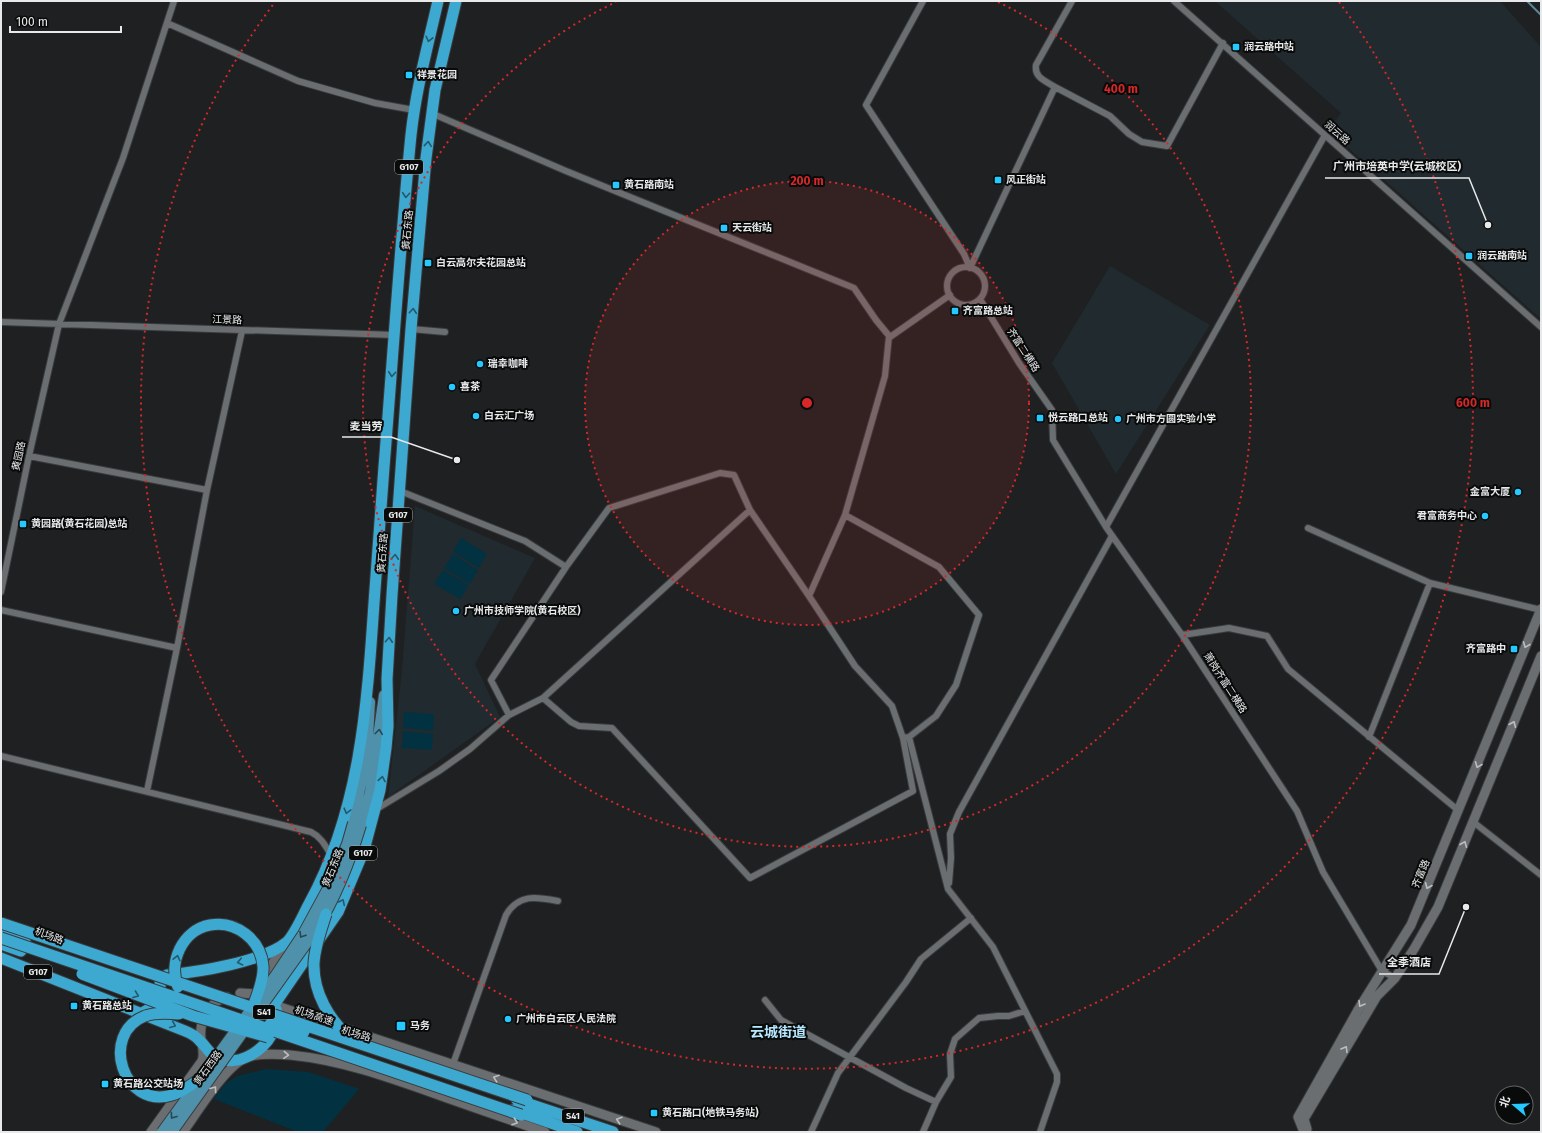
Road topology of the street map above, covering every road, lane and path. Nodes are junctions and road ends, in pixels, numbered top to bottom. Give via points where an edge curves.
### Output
1 (174, 1) edge
2 (438, 1) edge
3 (456, 1) edge
4 (923, 1) edge
5 (1072, 1) edge
6 (1174, 1) edge
7 (166, 23) junction
8 (1223, 43) junction
9 (1055, 87) junction
10 (414, 110) junction
11 (431, 113) junction
12 (1325, 135) junction
13 (970, 268) junction
14 (950, 295) junction
15 (980, 299) junction
16 (1, 322) edge
17 (59, 324) junction
18 (1541, 327) edge
19 (411, 329) junction
20 (242, 331) junction
21 (445, 332) dead end
22 (395, 335) junction
23 (889, 336) junction
24 (1052, 410) joint
25 (29, 456) junction
26 (207, 490) junction
27 (400, 491) junction
28 (750, 510) junction
29 (845, 515) junction
30 (1106, 527) junction
31 (1308, 528) dead end
32 (1112, 536) junction
33 (566, 567) junction
34 (1430, 582) junction
35 (1, 592) edge
36 (809, 596) junction
37 (1541, 609) edge
38 (1, 610) edge
39 (1182, 635) junction
40 (177, 648) junction
41 (1541, 656) edge
42 (369, 676) junction
43 (387, 679) junction
44 (543, 698) junction
45 (509, 715) junction
46 (906, 737) junction
47 (1369, 737) junction
48 (1, 756) edge
49 (147, 791) junction
50 (375, 810) junction
51 (1459, 810) junction
52 (1472, 821) junction
53 (357, 824) junction
54 (332, 856) junction
55 (1541, 875) edge
56 (948, 889) junction
57 (1422, 900) junction
58 (558, 901) dead end
59 (1438, 907) junction
60 (326, 914) junction
61 (1, 917) edge
62 (971, 918) junction
63 (1, 922) edge
64 (1, 931) edge
65 (1, 938) edge
66 (288, 941) junction
67 (1, 944) edge
68 (312, 951) junction
69 (1, 958) edge
70 (268, 970) junction
71 (1382, 971) junction
72 (156, 976) junction
73 (1395, 978) junction
74 (288, 985) junction
75 (240, 993) junction
76 (220, 999) junction
77 (765, 1000) dead end
78 (194, 1003) junction
79 (274, 1005) junction
80 (257, 1007) junction
81 (1025, 1011) junction
82 (142, 1013) junction
83 (193, 1016) junction
84 (381, 1040) junction
85 (202, 1042) junction
86 (362, 1048) junction
87 (247, 1057) junction
88 (850, 1057) junction
89 (453, 1064) junction
90 (372, 1072) junction
91 (201, 1078) junction
92 (182, 1090) junction
93 (508, 1102) junction
94 (936, 1102) junction
95 (202, 1106) junction
96 (151, 1132) edge
97 (162, 1132) edge
98 (172, 1132) edge
99 (183, 1132) edge
100 (544, 1132) edge
101 (570, 1132) edge
102 (577, 1132) edge
103 (613, 1132) edge
104 (619, 1132) edge
105 (656, 1132) edge
106 (811, 1132) edge
107 (923, 1132) edge
108 (1040, 1132) edge
109 (1304, 1132) edge
110 (1309, 1132) edge

1 - 7 street, 黄园路
2 -> 10 highway, 黄石东路 / G107
3 - 11 highway, 黄石东路 / G107
4 - 13 street via 866,105 964,254
5 - 9 street via 1035,70 1037,75
6 - 8 street, 润云路
7 - 10 street via 298,81 375,103
7 - 17 street, 黄园路 via 123,158
8 - 9 street via 1167,146 1142,142 1110,116
8 - 12 street, 润云路
9 - 13 street
10 -> 22 highway, 黄石东路 / G107
19 -> 11 highway, 黄石东路 / G107
11 - 23 street via 573,174 854,288
12 - 18 street, 润云路
12 - 30 street
13 - 14 street via 957,270 950,277
13 - 15 street via 976,270 983,278 985,289
14 - 15 street via 955,301 963,304 972,304
14 - 23 street
15 - 24 street, 齐富二横路 via 1019,363
16 - 17 street, 江景路
17 - 20 street, 江景路
17 - 25 street, 黄园路
19 - 21 street
19 - 27 highway, 黄石东路 / G107
20 - 22 street, 江景路
20 - 26 street
22 -> 42 highway, 黄石东路 / G107
23 - 29 street via 885,376
24 - 30 street, 萧岗齐富二横路 via 1054,440
25 - 26 street
25 - 35 street, 黄园路
26 - 40 street
27 - 33 street via 525,541
43 -> 27 highway, 黄石东路 / G107
28 - 33 street via 734,475 720,473 609,508
28 - 36 street
28 - 44 street
29 - 36 street
29 - 46 street via 939,567 979,615 956,685 936,716
30 - 32 street, 萧岗齐富二横路
31 - 34 street
32 - 39 street, 萧岗齐富二横路
32 - 56 street via 959,812 950,834
33 - 45 street via 491,680
34 - 37 street
34 - 47 street
36 - 46 street via 855,666 892,706
37 -> 51 main road, 齐富路
38 - 40 street
39 - 47 street via 1229,628 1267,636 1288,669
39 - 71 street, 萧岗齐富二横路 via 1297,811 1322,872
40 - 49 street
52 -> 41 main road
42 - 53 main road, 黄石东路 via 369,742
42 -> 54 highway, G107 via 353,787
50 -> 43 highway, G107 via 386,748
53 -> 43 main road, 黄石东路 via 371,786
44 - 45 street
44 - 46 street via 579,726 612,728 750,878 913,791
45 - 50 street via 440,771
46 - 56 street
47 - 51 street
48 - 49 street
49 - 54 street via 311,832 324,842
68 -> 50 highway, G107 via 329,927 344,898 364,850
51 -> 57 main road, 齐富路
52 - 55 street
59 -> 52 main road
53 - 60 main road, 黄石东路, bridge via 346,870
53 -> 80 main road, 黄石东路, bridge via 316,912
54 - 66 highway, G107
56 - 62 street
57 - 59 main road
57 - 71 main road, 齐富路 via 1411,925
58 - 89 street via 530,898 517,902 508,911
59 - 73 main road
60 - 80 main road, 黄石东路, bridge via 301,953
60 - 86 highway, bridge via 315,959 317,988 333,1021
61 - 72 highway, 机场路 / G107
62 - 81 street via 993,947
62 - 88 street via 921,960
63 - 104 highway, 机场高速 / S41, bridge
64 - 78 highway, 机场路, bridge
65 - 101 highway, S41, bridge
66 - 68 highway via 294,951 304,954
66 - 70 main road
66 -> 72 highway, G107 via 258,958
67 -> 83 highway, 机场路, bridge
68 - 74 highway, G107
69 - 82 highway, G107
70 - 74 highway via 274,984
70 - 75 main road via 253,988
71 - 73 street
71 -> 109 main road, 齐富路 via 1298,1117
72 - 76 main road
72 - 82 highway via 160,990 157,1001
110 -> 73 main road via 1304,1119 1377,996
74 - 79 highway, G107
75 - 76 main road
75 - 79 main road via 257,994
76 - 85 main road via 210,1007 204,1017 201,1025
77 - 88 street via 781,1020
78 -> 80 highway, bridge via 183,994 175,979 176,957 192,933 208,925 217,924 239,930 249,936 262,956 262,980
78 - 86 highway, 机场路, bridge
79 - 84 main road
79 - 87 highway, G107 via 278,1014 272,1034 260,1049
80 - 91 main road, 黄石西路, bridge
80 - 98 main road, 黄石西路, bridge
81 - 94 street via 1009,1016 979,1018 955,1039 950,1054 951,1077
81 - 108 street via 1057,1074 1058,1082
82 -> 85 highway, G107 via 188,1032
83 - 91 highway, bridge via 157,1014 140,1018 124,1037 120,1061 130,1082 140,1091 156,1096 178,1093
83 - 93 highway, 机场路, bridge
84 - 89 main road
84 - 90 main road via 373,1050 370,1061
85 - 87 highway, G107 via 209,1052 222,1059
85 - 92 main road via 204,1057
86 - 93 highway, 机场路, bridge
87 -> 90 main road via 269,1054 302,1056
95 -> 87 main road via 230,1069
88 - 94 street
88 - 106 street via 838,1074
105 -> 89 main road
90 -> 100 main road
91 -> 97 main road, 黄石西路, bridge
92 - 95 main road via 191,1094
92 - 96 main road
93 - 102 highway, 机场路
93 - 103 highway, 机场路
94 - 107 street
95 - 99 main road

